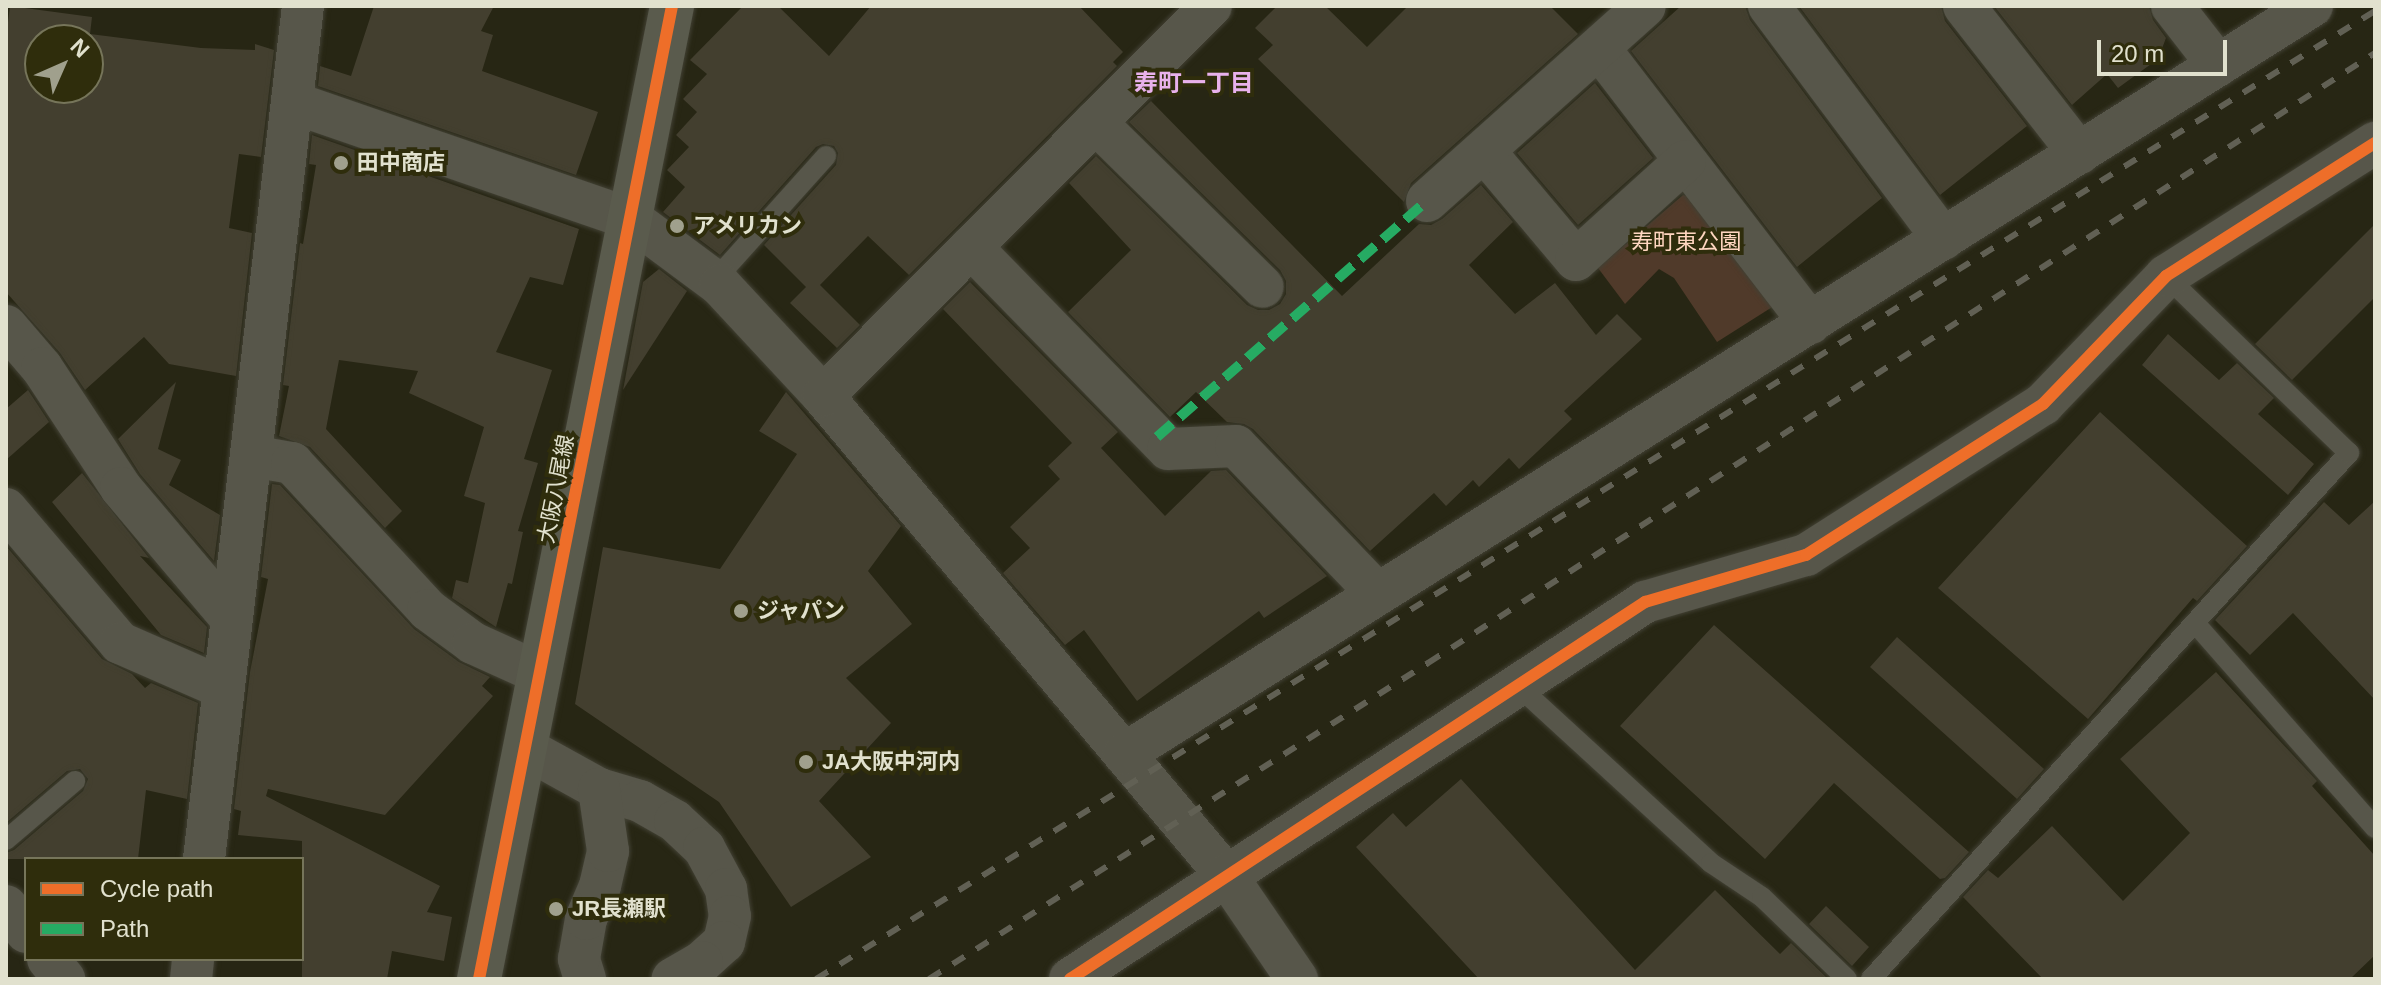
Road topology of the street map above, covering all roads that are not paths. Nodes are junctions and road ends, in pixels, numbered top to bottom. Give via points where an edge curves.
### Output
1 (303, 6) edge
2 (672, 6) edge
3 (1211, 6) edge
4 (1645, 6) edge
5 (1769, 6) edge
6 (1964, 6) edge
7 (2172, 6) edge
8 (2312, 6) edge
9 (1599, 48) junction
10 (2218, 65) junction
11 (294, 103) junction
12 (1095, 122) junction
13 (2375, 143) edge
14 (1485, 152) junction
15 (2079, 153) junction
16 (826, 156) dead end
17 (1685, 161) junction
18 (1427, 201) dead end
19 (631, 219) junction
20 (1943, 239) junction
21 (971, 247) junction
22 (2166, 276) junction
23 (714, 281) junction
24 (1263, 287) dead end
25 (1810, 323) junction
26 (6, 326) edge
27 (823, 396) junction
28 (251, 456) junction
29 (6, 509) edge
30 (1378, 594) junction
31 (231, 618) junction
32 (2195, 623) junction
33 (539, 673) junction
34 (1519, 687) junction
35 (223, 688) junction
36 (525, 748) junction
37 (1124, 754) junction
38 (75, 781) dead end
39 (599, 789) junction
40 (2375, 828) edge
41 (6, 840) edge
42 (204, 857) edge
43 (1226, 875) junction
44 (6, 906) edge
45 (24, 929) edge
46 (50, 961) edge
47 (64, 979) edge
48 (479, 979) edge
49 (585, 979) edge
50 (672, 979) edge
51 (1070, 979) edge
52 (1297, 979) edge
53 (1847, 979) edge
54 (1871, 979) edge

1 - 11 street
2 - 19 main road, 大阪八尾線
3 - 12 street
4 - 9 street
5 - 20 street
6 - 15 street
7 - 10 street
8 - 10 street
9 - 14 street
9 - 17 street
10 - 15 street
11 - 19 street
11 - 28 street
12 - 21 street
12 - 24 street
13 - 22 street
14 - 17 street via 1576,260
14 - 18 street
15 - 20 street
16 - 23 lane
17 - 25 street
19 - 23 street
19 - 33 main road, 大阪八尾線
20 - 25 street
21 - 27 street
21 - 30 street via 1168,449 1236,446
22 - 32 lane via 2349,453
22 - 34 street via 2043,404 1806,555 1645,602
23 - 27 street
25 - 30 street
26 - 31 street via 42,368 121,488
27 - 37 street
28 - 31 street
28 - 33 street via 292,463 428,610 473,643
29 - 35 street via 120,643
30 - 37 street
31 - 35 street
32 - 40 lane
32 - 54 lane
33 - 36 main road, 大阪八尾線
34 - 43 street
34 - 53 lane via 1711,863 1762,897
35 - 42 street
36 - 39 street
36 - 48 main road, 大阪八尾線
37 - 43 street
38 - 41 lane
39 - 49 street via 608,851 581,945
39 - 50 street via 640,801 675,821 704,848 726,889 730,916 724,942
43 - 51 street
43 - 52 street
44 - 45 street
46 - 47 street

